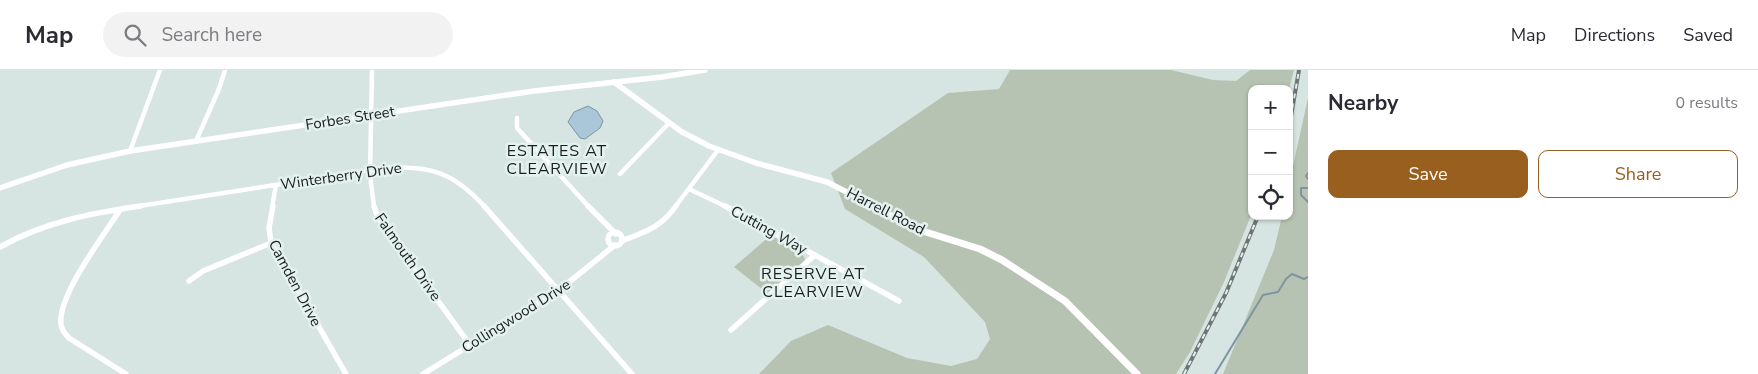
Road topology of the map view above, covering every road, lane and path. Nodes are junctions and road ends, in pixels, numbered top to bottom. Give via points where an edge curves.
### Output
1 (160, 70) edge
2 (225, 70) edge
3 (372, 70) edge
4 (705, 70) edge
5 (614, 82) junction
6 (372, 115) junction
7 (517, 118) dead end
8 (669, 123) junction
9 (196, 141) junction
10 (718, 150) junction
11 (130, 151) junction
12 (370, 170) junction
13 (620, 174) dead end
14 (276, 185) junction
15 (0, 188) edge
16 (689, 190) junction
17 (120, 210) junction
18 (609, 228) junction
19 (609, 236) junction
20 (620, 237) junction
21 (608, 243) junction
22 (271, 244) junction
23 (615, 245) junction
24 (0, 247) edge
25 (605, 253) junction
26 (816, 256) junction
27 (188, 281) dead end
28 (558, 291) junction
29 (900, 301) dead end
30 (732, 330) dead end
31 (470, 345) junction
32 (126, 374) edge
33 (346, 374) edge
34 (423, 374) edge
35 (630, 374) edge
36 (1137, 374) edge

1 - 11 street
2 - 9 street
3 - 6 street, Falmouth Drive
4 - 5 street, Forbes Street
5 - 6 street, Forbes Street
5 - 8 street, Harrell Road
6 - 9 street, Forbes Street
6 - 12 street, Falmouth Drive
7 - 18 street via 517,128
8 - 10 street, Harrell Road
8 - 13 street
9 - 11 street, Forbes Street
10 - 16 street
10 - 36 street, Harrell Road via 827,182 913,228 992,254 1065,302
11 - 15 street, Forbes Street via 84,160
12 - 14 street, Winterberry Drive
12 - 28 street, Winterberry Drive via 423,167 455,178
12 - 31 street, Falmouth Drive via 370,192 378,218
14 - 17 street, Winterberry Drive
14 - 22 street, Camden Drive via 269,228
16 - 20 street via 663,223 635,236
16 - 26 street, Cutting Way
17 - 24 street, Winterberry Drive via 47,225
17 - 32 street via 71,288 60,322 69,338
18 - 19 street
18 - 20 street
19 - 20 street
19 - 21 street
20 - 23 street, Collingwood Drive
21 - 23 street
21 - 25 street
22 - 27 street via 202,271
22 - 33 street, Camden Drive
23 - 25 street, Collingwood Drive
25 - 28 street, Collingwood Drive
26 - 29 street, Cutting Way
26 - 30 street
28 - 31 street, Collingwood Drive
28 - 35 street, Winterberry Drive
31 - 34 street, Collingwood Drive

